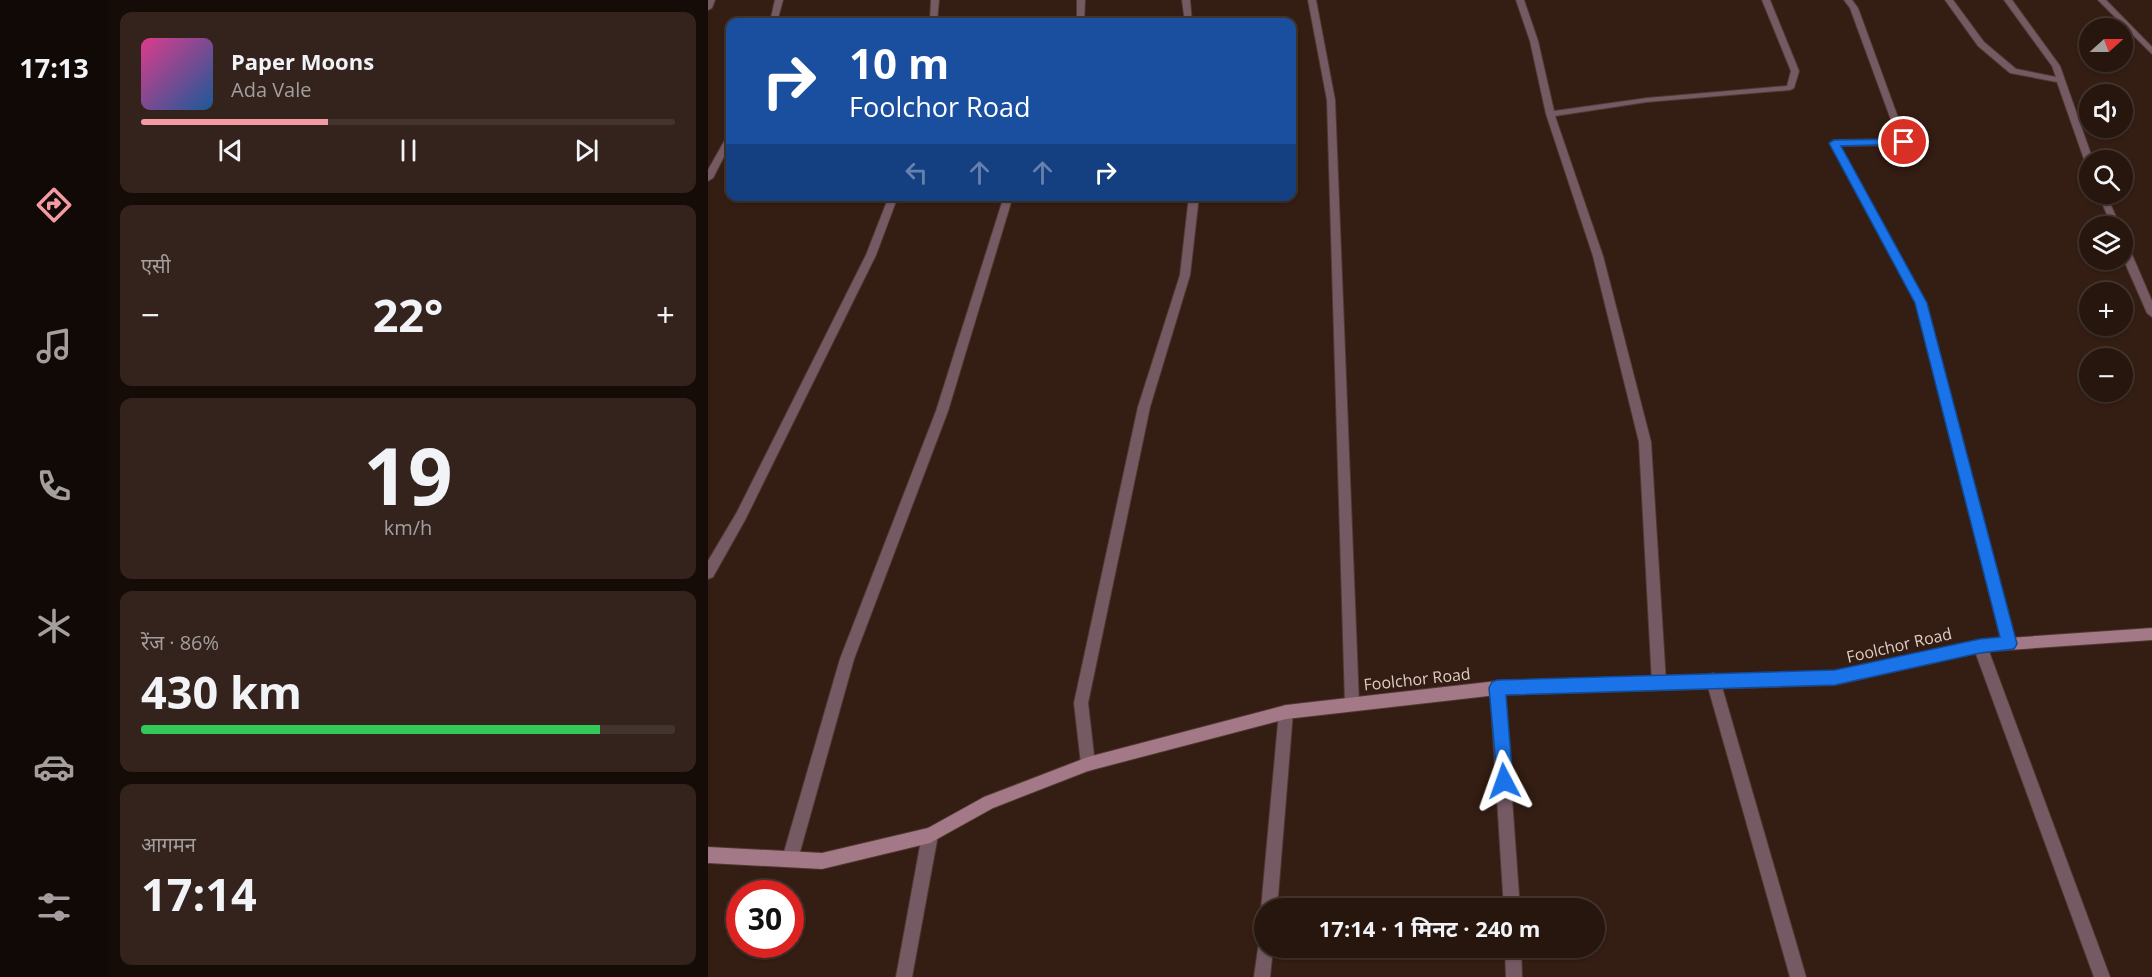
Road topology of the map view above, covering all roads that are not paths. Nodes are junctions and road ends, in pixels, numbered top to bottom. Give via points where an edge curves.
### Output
1 (711, 0) edge
2 (779, 0) edge
3 (935, 0) edge
4 (1081, 0) edge
5 (1186, 0) edge
6 (1312, 0) edge
7 (1520, 0) edge
8 (1766, 0) edge
9 (1848, 0) edge
10 (1949, 0) edge
11 (2008, 0) edge
12 (2102, 0) edge
13 (708, 8) edge
14 (774, 18) edge
15 (934, 18) edge
16 (1080, 18) edge
17 (1188, 18) edge
18 (2152, 52) edge
19 (2060, 80) junction
20 (1550, 114) junction
21 (726, 145) edge
22 (2085, 150) edge
23 (708, 178) edge
24 (892, 201) edge
25 (1007, 201) edge
26 (1193, 201) edge
27 (2133, 269) edge
28 (2152, 313) edge
29 (708, 573) edge
30 (2152, 634) edge
31 (2009, 644) junction
32 (1980, 646) junction
33 (1713, 680) junction
34 (1659, 683) junction
35 (1497, 688) junction
36 (1352, 704) junction
37 (1286, 712) junction
38 (1088, 764) junction
39 (930, 836) junction
40 (708, 855) edge
41 (790, 859) junction
42 (1270, 898) edge
43 (1511, 898) edge
44 (1264, 958) edge
45 (1513, 958) edge
46 (904, 977) edge
47 (1262, 977) edge
48 (1514, 977) edge
49 (1798, 977) edge
50 (2102, 977) edge

1 - 13 street
2 - 14 street
3 - 15 street
4 - 16 street
5 - 17 street
6 - 36 street via 1331,100
7 - 20 street
8 - 20 street via 1795,71 1790,88 1647,100
9 - 31 street via 1904,142 1834,143 1921,303
10 - 19 street via 1981,44 2013,71
11 - 19 street via 2056,66
12 - 18 street
19 - 22 street
20 - 34 street via 1598,256 1645,442
21 - 23 street
24 - 29 street via 871,255 741,516
25 - 41 street via 942,411 848,658
26 - 38 street via 1185,275 1144,407 1080,703
27 - 28 street
30 - 31 street, Foolchor Road
31 - 32 street, Foolchor Road
32 - 33 street, Foolchor Road via 1835,678
32 - 50 street
33 - 34 street, Foolchor Road
33 - 49 street
34 - 35 street, Foolchor Road
35 - 36 street, Foolchor Road
35 - 43 street
36 - 37 street, Foolchor Road
37 - 38 street, Foolchor Road
37 - 42 street
38 - 39 street, Foolchor Road via 989,801
39 - 41 street, Foolchor Road via 822,861
39 - 46 street
40 - 41 street, Foolchor Road
44 - 47 street
45 - 48 street

